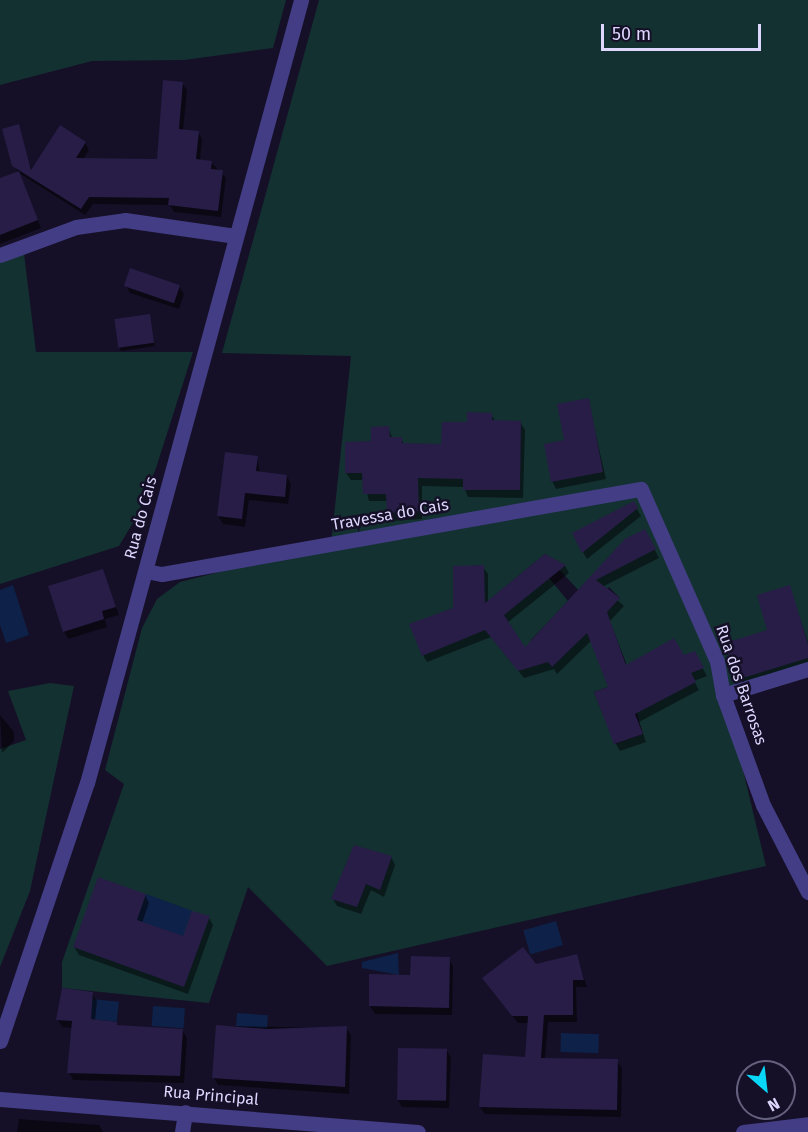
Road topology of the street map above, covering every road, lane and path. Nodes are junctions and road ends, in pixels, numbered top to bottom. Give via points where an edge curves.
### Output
1 (301, 0) edge
2 (236, 236) junction
3 (0, 255) edge
4 (641, 489) joint
5 (146, 571) junction
6 (808, 669) edge
7 (723, 695) junction
8 (808, 892) edge
9 (0, 1041) edge
10 (0, 1099) edge
11 (185, 1112) junction
12 (808, 1124) edge
13 (182, 1132) edge
14 (418, 1132) edge
15 (743, 1132) edge

1 - 2 street, Rua do Cais
2 - 3 street via 125,220 76,227
2 - 5 street, Rua do Cais
4 - 5 street, Travessa do Cais via 162,574
4 - 7 street, Rua dos Barrosas via 717,661
5 - 9 street, Rua do Cais via 87,783
6 - 7 street
7 - 8 street, Rua dos Barrosas via 764,805
10 - 11 street, Rua Principal
11 - 13 street
11 - 14 street, Rua Principal
12 - 15 street

